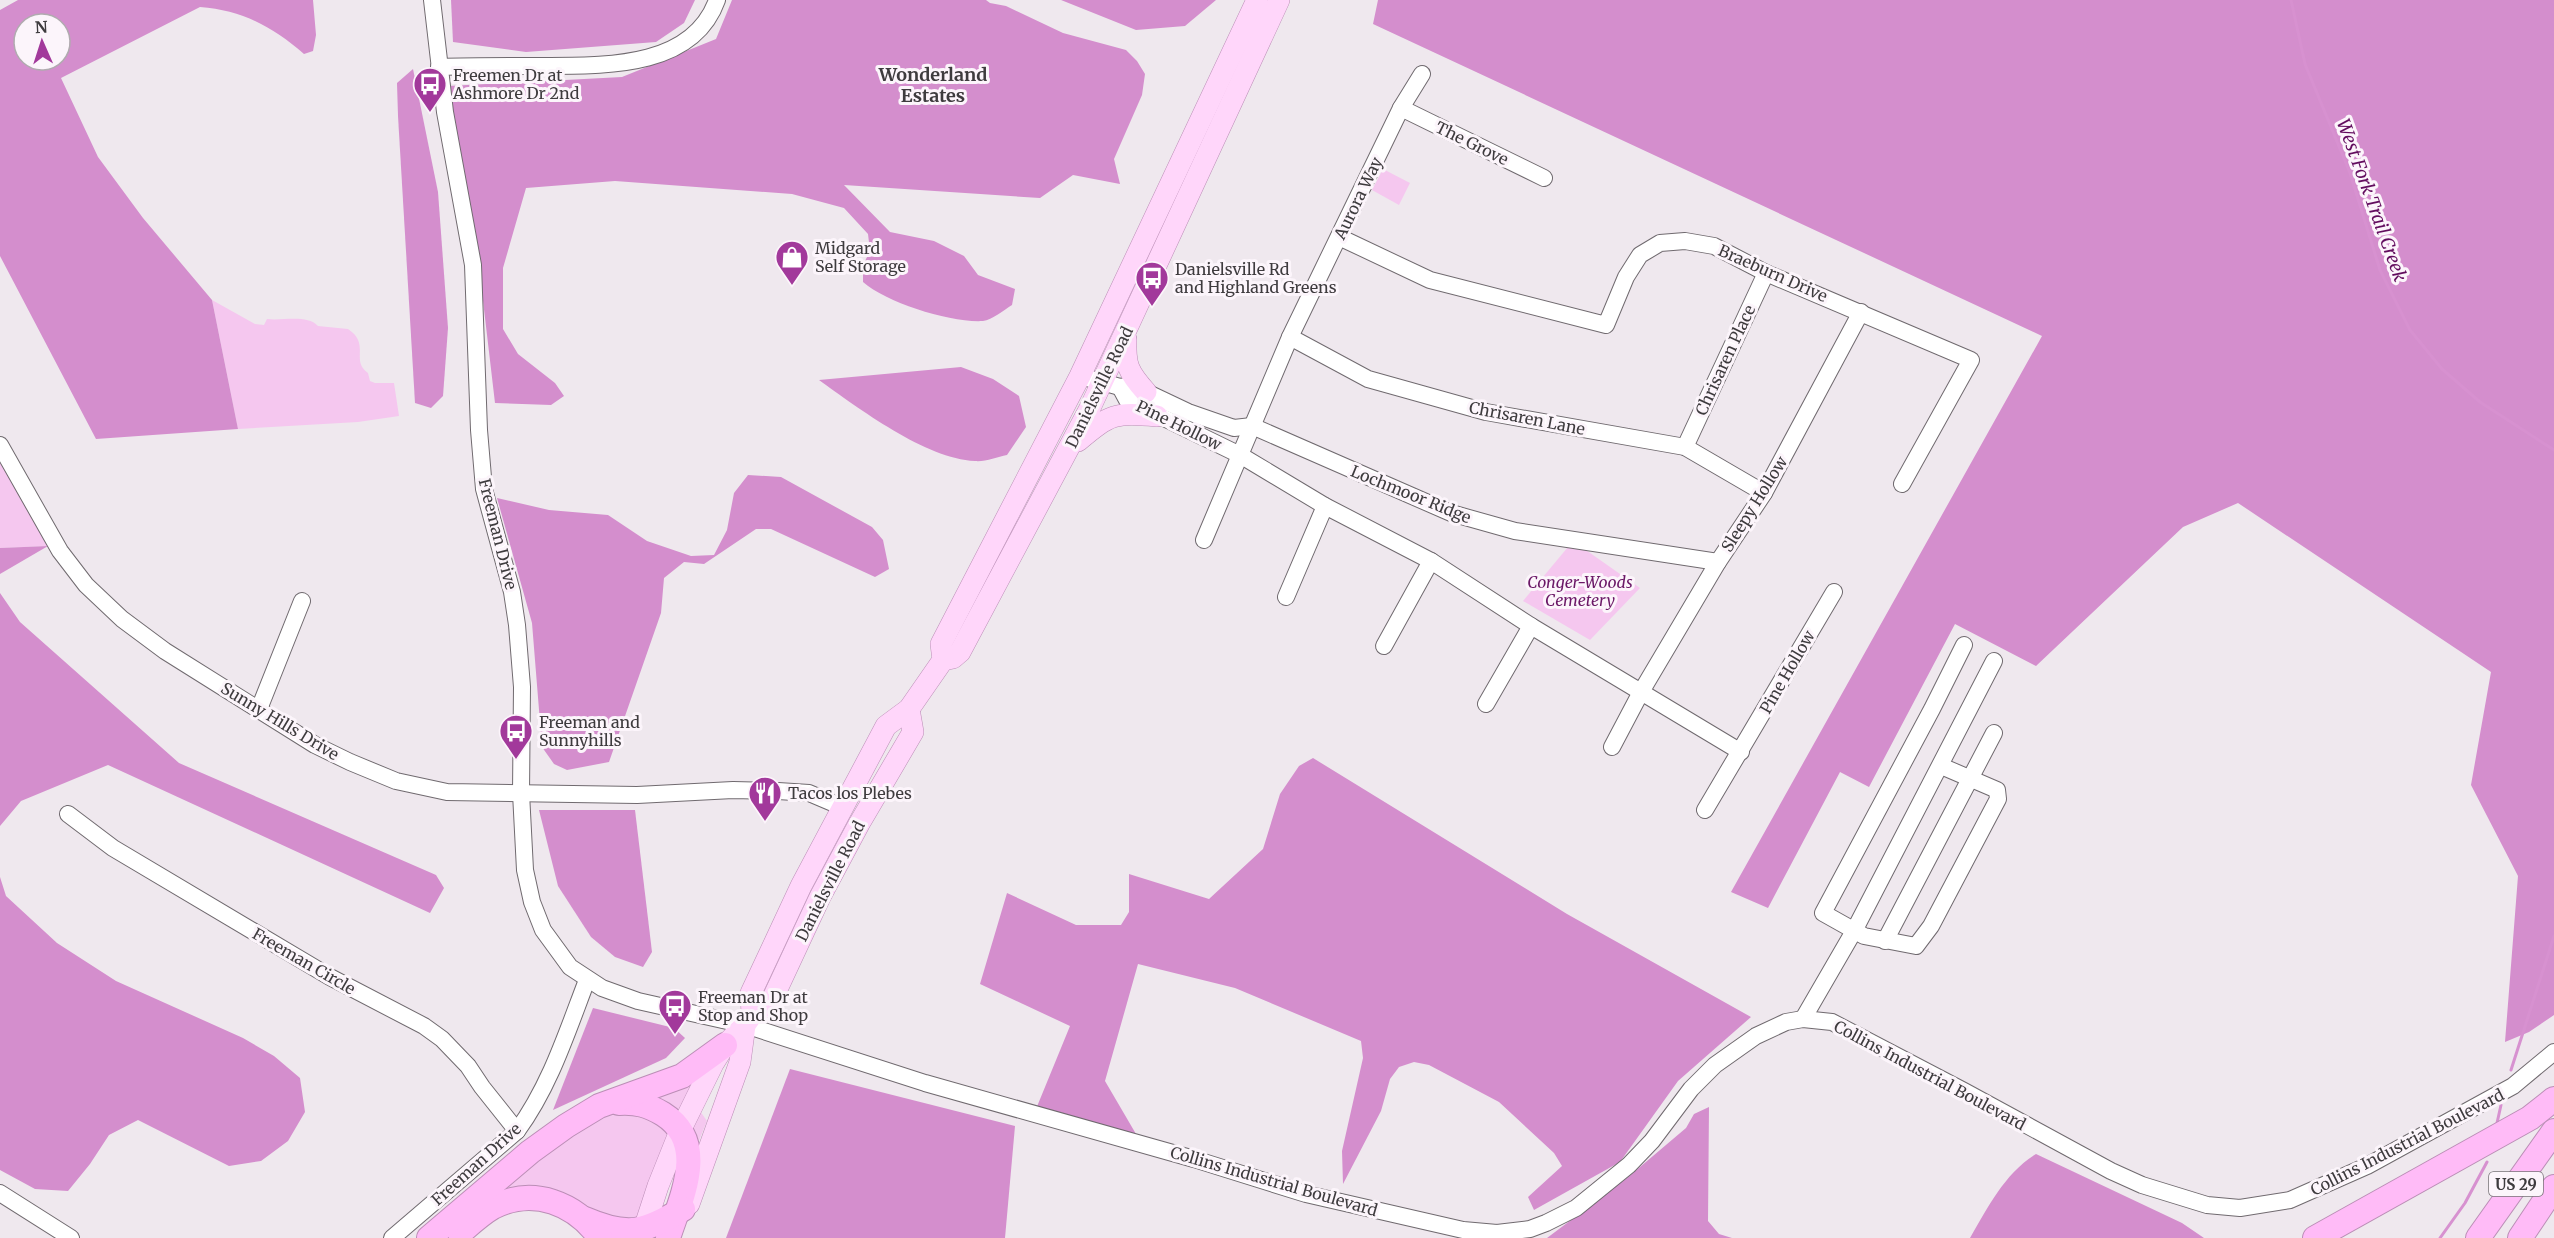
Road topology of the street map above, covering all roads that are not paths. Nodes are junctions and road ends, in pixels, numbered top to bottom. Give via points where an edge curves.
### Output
1 (432, 0) edge
2 (717, 0) edge
3 (1257, 0) edge
4 (1279, 0) edge
5 (439, 67) junction
6 (1422, 74) dead end
7 (1401, 108) junction
8 (1544, 178) dead end
9 (1339, 237) junction
10 (1766, 273) junction
11 (1861, 312) junction
12 (1127, 331) junction
13 (1290, 337) junction
14 (1080, 376) junction
15 (1112, 385) junction
16 (1146, 392) junction
17 (1157, 416) junction
18 (1252, 426) junction
19 (0, 445) edge
20 (1685, 447) junction
21 (1068, 449) junction
22 (1240, 455) junction
23 (1902, 484) dead end
24 (1764, 493) junction
25 (1326, 506) junction
26 (1204, 540) dead end
27 (1431, 561) junction
28 (1718, 562) junction
29 (1834, 592) dead end
30 (1286, 597) dead end
31 (302, 601) dead end
32 (1531, 626) junction
33 (1964, 645) dead end
34 (1384, 646) dead end
35 (943, 660) junction
36 (1994, 661) dead end
37 (1641, 692) junction
38 (1486, 704) dead end
39 (259, 709) junction
40 (909, 710) junction
41 (1994, 733) dead end
42 (1612, 747) dead end
43 (1741, 752) junction
44 (1941, 766) junction
45 (1970, 778) junction
46 (521, 793) junction
47 (842, 807) junction
48 (1705, 810) dead end
49 (68, 814) dead end
50 (1854, 931) junction
51 (1885, 941) junction
52 (587, 980) junction
53 (1803, 1019) junction
54 (749, 1020) junction
55 (725, 1045) junction
56 (2554, 1052) edge
57 (2554, 1098) edge
58 (599, 1106) junction
59 (517, 1131) junction
60 (680, 1131) junction
61 (2554, 1131) edge
62 (2554, 1187) edge
63 (0, 1193) edge
64 (682, 1210) junction
65 (583, 1218) junction
66 (643, 1234) edge
67 (71, 1238) edge
68 (392, 1238) edge
69 (429, 1238) edge
70 (453, 1238) edge
71 (600, 1238) edge
72 (668, 1238) edge
73 (676, 1238) edge
74 (2315, 1238) edge
75 (2478, 1238) edge
76 (2520, 1238) edge

1 - 5 street, Freeman Drive
2 - 5 street via 704,24 688,39 647,58 611,64
3 - 14 main road, Danielsville Road
4 - 12 main road, Danielsville Road
5 - 46 street, Freeman Drive via 473,265 483,479 518,625
6 - 7 street, Aurora Way
7 - 8 street, The Grove
7 - 9 street, Aurora Way
9 - 10 street, Braeburn Drive via 1430,280 1606,325 1640,255 1660,243 1685,241 1714,246
9 - 13 street, Aurora Way
10 - 11 street, Braeburn Drive
10 - 20 street, Chrisaren Place
11 - 23 street, Braeburn Drive via 1971,360
11 - 24 street, Sleepy Hollow
12 - 15 main road, Danielsville Road
12 - 16 main road via 1126,363 1132,377
13 - 18 street, Aurora Way
13 - 20 street, Chrisaren Lane via 1368,379 1486,412
14 - 15 street
14 - 35 main road, Danielsville Road via 941,644
15 - 16 street, Pine Hollow via 1131,385
15 - 17 street, Pine Hollow via 1127,400
15 - 21 main road, Danielsville Road
16 - 18 street, Pine Hollow via 1234,428
17 - 21 main road via 1112,416
17 - 22 street, Pine Hollow
18 - 22 street, Aurora Way
18 - 28 street, Lochmoor Ridge via 1451,513 1515,531
19 - 39 street, Sunny Hills Drive via 60,551 86,585 122,619 165,651
20 - 24 street, Chrisaren Lane
21 - 35 main road, Danielsville Road via 960,652
22 - 25 street, Pine Hollow
22 - 26 street, Pine Hollow
24 - 28 street, Sleepy Hollow
25 - 27 street, Pine Hollow
25 - 30 street
27 - 32 street, Pine Hollow
27 - 34 street
28 - 37 street, Sleepy Hollow
29 - 43 street, Pine Hollow
31 - 39 street
32 - 37 street, Pine Hollow
32 - 38 street
33 - 50 street via 1823,913
35 - 40 main road, Danielsville Road
36 - 44 street
37 - 42 street
37 - 43 street, Pine Hollow
39 - 46 street, Sunny Hills Drive via 315,745 396,781 447,792
40 - 47 main road, Danielsville Road via 886,726
40 - 54 main road, Danielsville Road via 913,732 820,897 771,1002
41 - 45 street
43 - 48 street, Pine Hollow
44 - 45 street
44 - 50 street
45 - 51 street
45 - 51 street via 1997,790 1998,799 1916,946
46 - 47 street, Sunny Hills Drive via 778,791 809,793
46 - 52 street, Freeman Drive via 525,870 532,902 543,930 570,967
47 - 54 main road, Danielsville Road via 751,993
49 - 59 street, Freeman Circle via 113,848 330,977 433,1033 456,1051
50 - 51 street
50 - 53 street
52 - 54 street, Freeman Drive via 638,1001
52 - 59 street, Freeman Drive via 546,1085
53 - 54 street, Collins Industrial Boulevard via 1756,1036 1714,1065 1629,1166 1576,1208 1546,1224 1497,1233 1463,1230 1306,1194 925,1083
53 - 56 street, Collins Industrial Boulevard via 1832,1022 2142,1185 2207,1205 2232,1208 2274,1205 2337,1181 2513,1086
54 - 55 main road, Danielsville Road
54 - 64 main road, Danielsville Road via 740,1062
55 - 58 highway via 682,1076
55 - 60 main road, Danielsville Road
57 - 74 highway via 2522,1123
58 - 60 highway via 636,1102 650,1106
58 - 69 highway via 530,1152
59 - 68 street, Freeman Drive
60 - 64 highway via 689,1149 690,1168
60 - 66 main road, Danielsville Road
61 - 75 highway, US 29
62 - 76 highway, US 29
63 - 67 street
64 - 66 highway
64 - 72 highway
64 - 73 main road, Danielsville Road
65 - 66 highway via 607,1230
65 - 70 highway via 558,1203 517,1200 494,1207
65 - 71 highway

